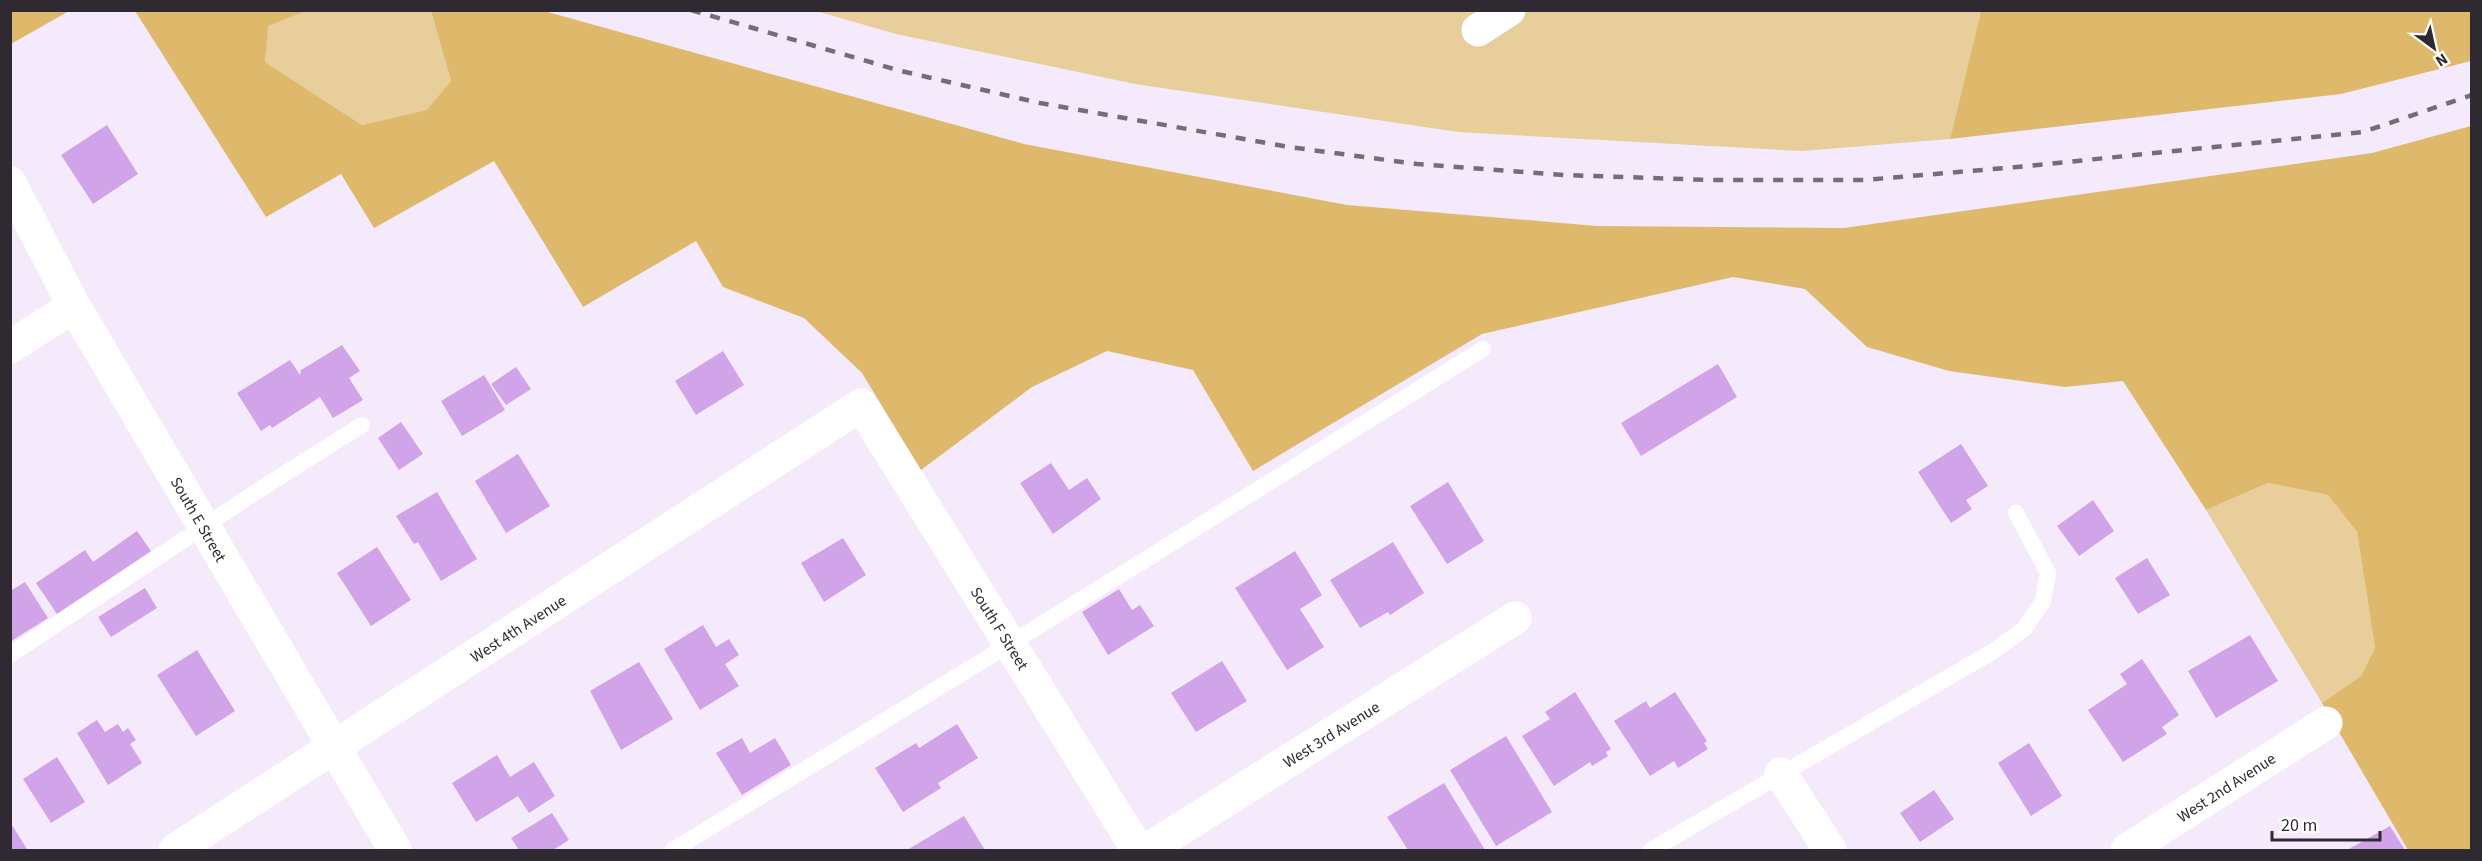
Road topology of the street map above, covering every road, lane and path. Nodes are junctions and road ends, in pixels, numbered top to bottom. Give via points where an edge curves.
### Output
1 (1509, 10) edge
2 (1478, 30) dead end
3 (10, 183) edge
4 (74, 306) junction
5 (10, 347) edge
6 (1483, 349) dead end
7 (861, 405) joint
8 (362, 425) dead end
9 (2016, 513) dead end
10 (204, 527) junction
11 (1515, 618) dead end
12 (1010, 644) junction
13 (10, 655) edge
14 (2326, 723) dead end
15 (334, 748) junction
16 (1781, 774) junction
17 (175, 850) edge
18 (396, 850) edge
19 (673, 850) edge
20 (1138, 850) edge
21 (1147, 850) edge
22 (1652, 850) edge
23 (1830, 850) edge
24 (2127, 850) edge

1 - 2 street
3 - 4 street, South E Street
4 - 5 street
4 - 10 street, South E Street
6 - 12 lane
7 - 12 street, South F Street
7 - 15 street, West 4th Avenue
8 - 10 lane
9 - 16 lane via 2048,573 2043,601 2024,629 1992,652
10 - 13 lane
10 - 15 street, South E Street
11 - 21 street, West 3rd Avenue
12 - 19 lane
12 - 20 street, South F Street
14 - 24 street, West 2nd Avenue
15 - 17 street, West 4th Avenue
15 - 18 street, South E Street
16 - 22 lane
16 - 23 street

